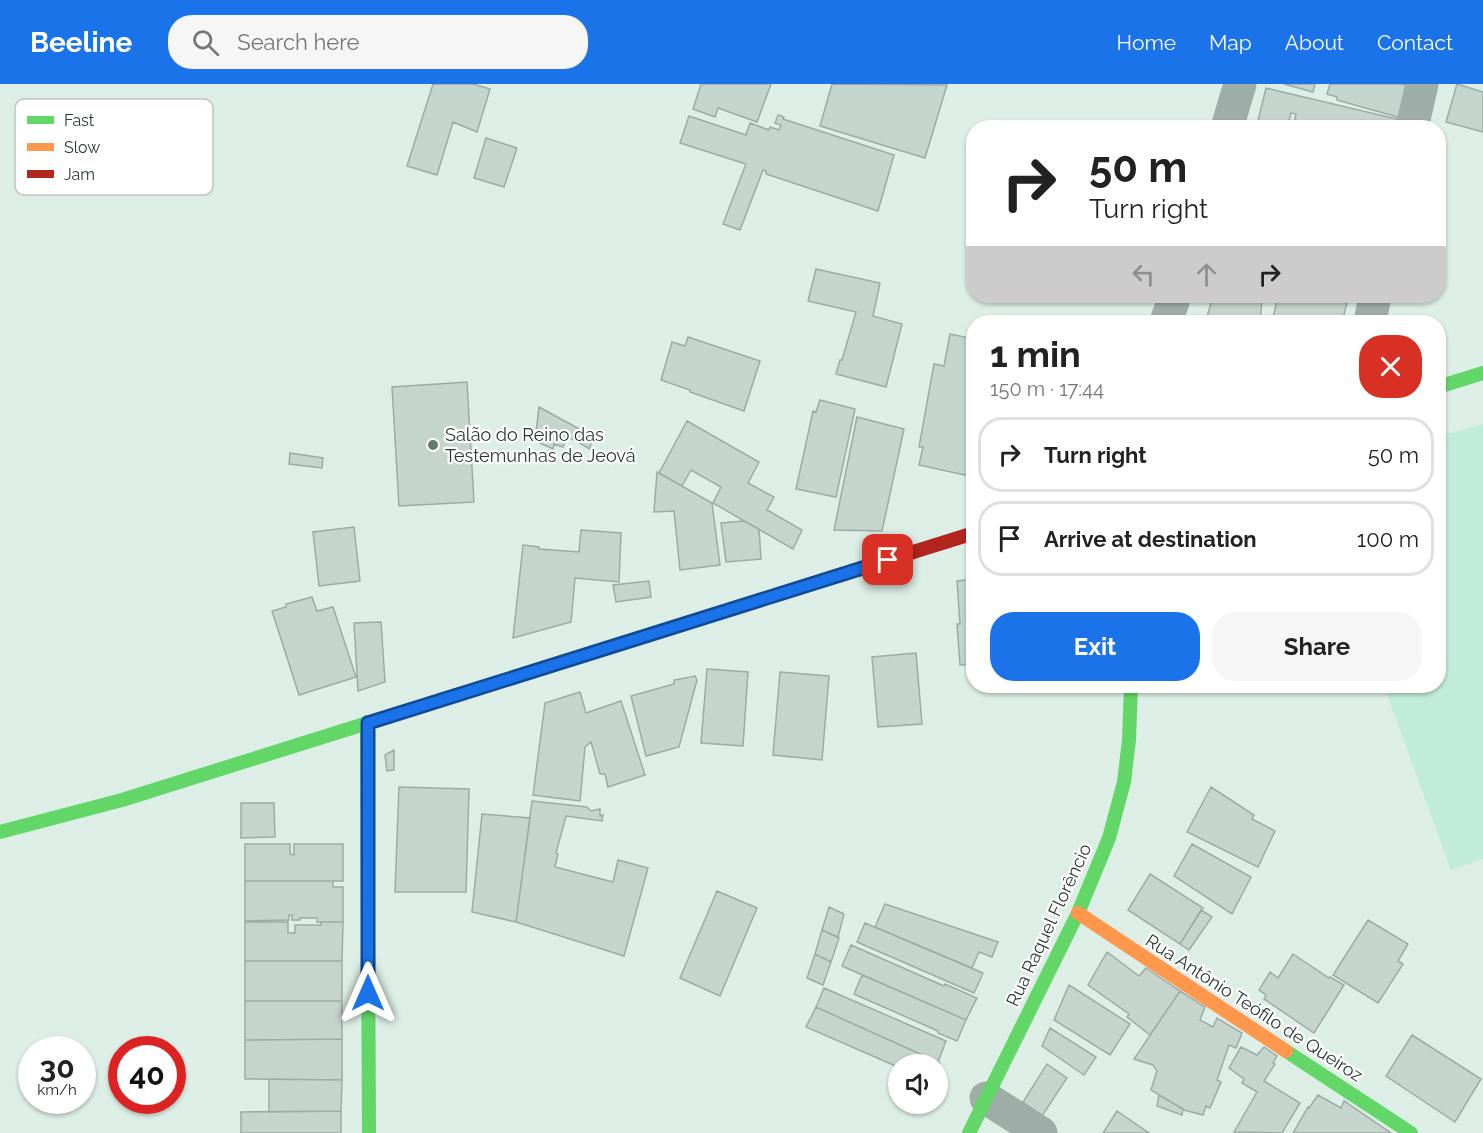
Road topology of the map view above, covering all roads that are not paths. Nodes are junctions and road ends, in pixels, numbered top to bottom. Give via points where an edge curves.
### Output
1 (1240, 84) edge
2 (1422, 84) edge
3 (1229, 120) edge
4 (1414, 120) edge
5 (1483, 373) edge
6 (1446, 385) edge
7 (966, 536) edge
8 (1131, 693) edge
9 (368, 723) junction
10 (0, 832) edge
11 (1078, 913) junction
12 (986, 1098) junction
13 (369, 1133) edge
14 (969, 1133) edge
15 (1041, 1133) edge
16 (1411, 1133) edge

1 - 3 street
2 - 4 street
5 - 6 street
7 - 9 street
8 - 11 street, Rua Raquel Florêncio via 1124,782 1109,838
9 - 10 street via 122,800
9 - 13 street
11 - 12 street, Rua Raquel Florêncio
11 - 16 street, Rua Antônio Teófilo de Queiroz
12 - 14 street, Rua Raquel Florêncio
12 - 15 street

